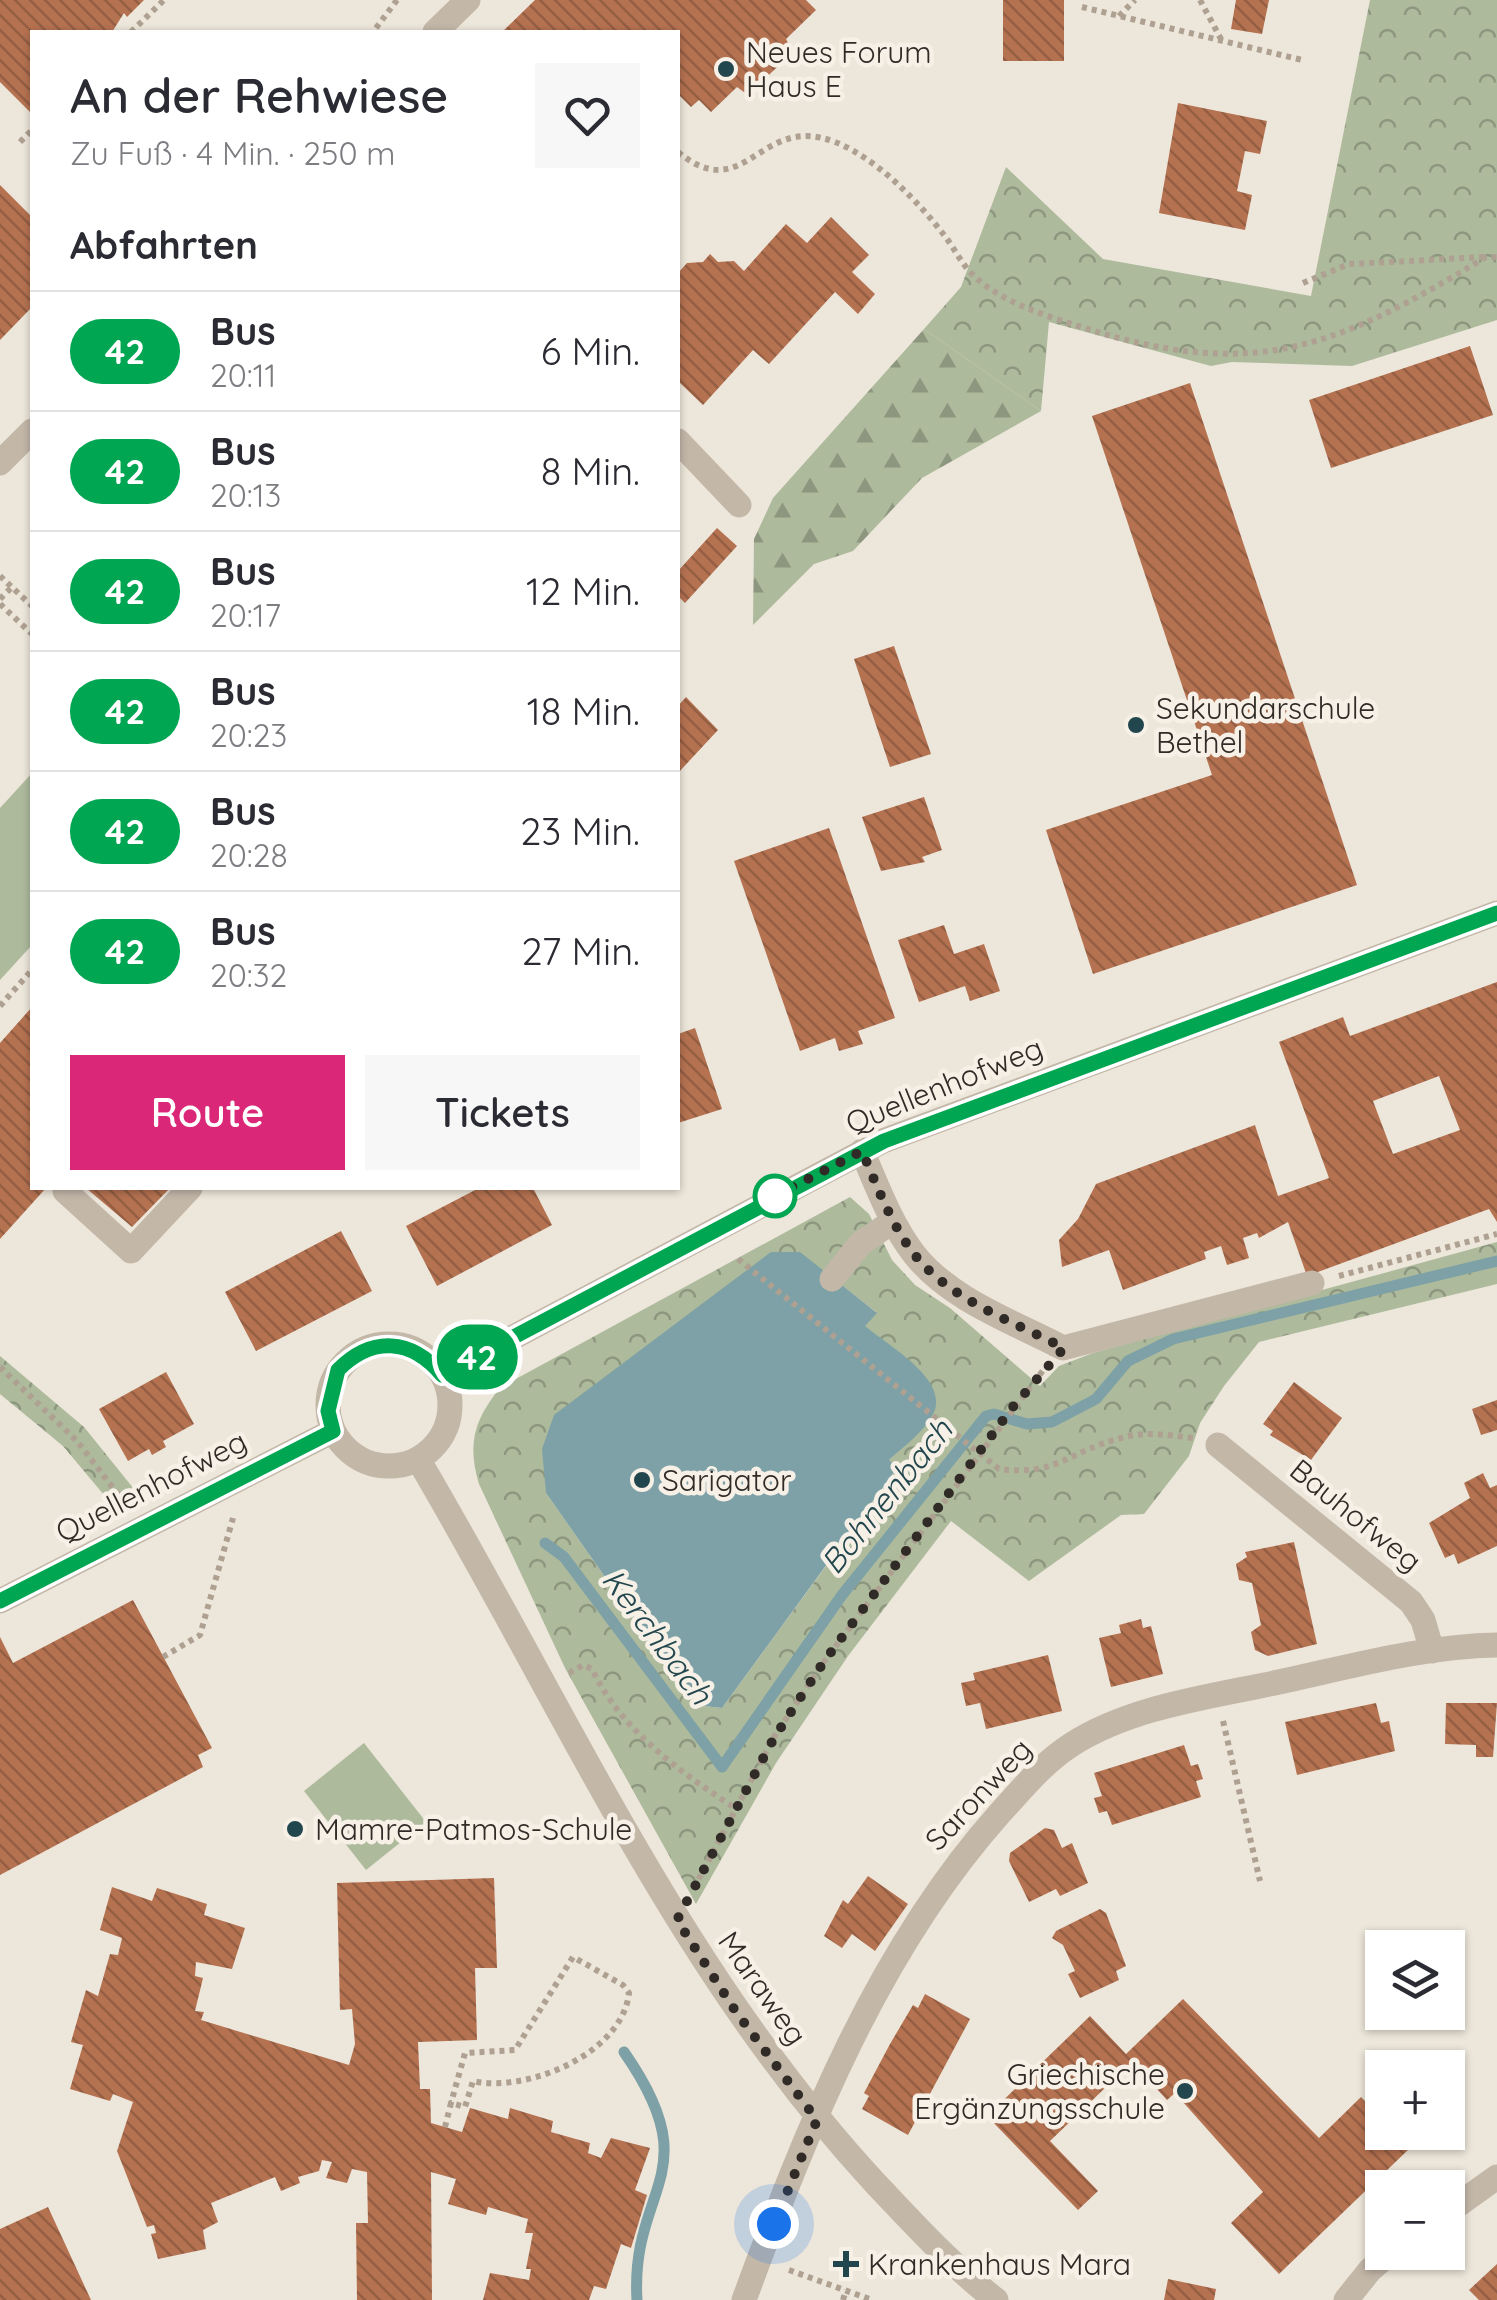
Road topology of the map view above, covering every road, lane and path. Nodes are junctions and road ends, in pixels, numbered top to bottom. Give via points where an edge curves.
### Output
1 (164, 0) edge
2 (398, 0) edge
3 (1136, 0) edge
4 (1200, 0) edge
5 (1082, 7) dead end
6 (1119, 16) junction
7 (376, 28) dead end
8 (133, 30) edge
9 (1222, 40) junction
10 (1302, 60) dead end
11 (30, 132) edge
12 (20, 142) dead end
13 (680, 154) edge
14 (1486, 257) junction
15 (1497, 257) edge
16 (1303, 283) dead end
17 (30, 433) edge
18 (680, 443) edge
19 (0, 463) edge
20 (738, 504) dead end
21 (0, 576) edge
22 (12, 587) junction
23 (0, 602) edge
24 (30, 604) edge
25 (30, 632) edge
26 (1497, 913) edge
27 (30, 972) edge
28 (0, 1006) edge
29 (862, 1151) junction
30 (188, 1190) edge
31 (65, 1191) dead end
32 (894, 1222) junction
33 (1497, 1234) edge
34 (738, 1259) dead end
35 (832, 1278) dead end
36 (1312, 1283) joint
37 (1064, 1348) junction
38 (0, 1367) edge
39 (442, 1375) junction
40 (333, 1431) junction
41 (1218, 1444) joint
42 (978, 1453) junction
43 (418, 1459) junction
44 (246, 1474) junction
45 (143, 1526) junction
46 (0, 1601) edge
47 (1497, 1645) edge
48 (1432, 1651) junction
49 (163, 1656) dead end
50 (544, 1687) junction
51 (1217, 1696) junction
52 (735, 1808) junction
53 (1260, 1882) dead end
54 (677, 1920) junction
55 (451, 2103) junction
56 (817, 2120) junction
57 (445, 2127) dead end
58 (1497, 2178) edge
59 (1465, 2200) edge
60 (759, 2259) junction
61 (1370, 2270) edge
62 (846, 2290) junction
63 (744, 2300) edge
64 (843, 2300) edge
65 (872, 2300) edge
66 (996, 2300) edge
67 (1346, 2300) edge

1 - 8 path
2 - 7 path
3 - 6 path
4 - 9 path
5 - 6 path
6 - 9 path
9 - 10 path
11 - 12 path
13 - 14 path via 699,169 722,171 800,134 832,140 866,156 942,232 971,273 1024,309 1102,334 1232,357 1296,349 1361,328
14 - 15 path
14 - 16 path via 1349,264
17 - 19 street
18 - 20 street
21 - 22 path
22 - 23 path
22 - 24 path
23 - 25 path
26 - 29 street, Quellenhofweg
27 - 28 path
29 - 32 street
29 - 39 street, Quellenhofweg
30 - 31 street via 131,1250
32 - 35 street via 860,1244
32 - 37 street via 914,1254 956,1292
33 - 36 path
34 - 42 path
36 - 37 street
37 - 42 path
38 - 45 path via 77,1442
39 - 40 street via 412,1348 392,1344 352,1356 330,1390
39 - 43 street via 449,1416 442,1435
40 - 43 street via 366,1462 397,1466
40 - 44 street, Quellenhofweg
41 - 42 path via 1156,1433 1122,1437 1035,1472 999,1469
41 - 48 street, Bauhofweg via 1412,1602
42 - 52 path via 823,1663
43 - 50 street, Maraweg
44 - 45 street, Quellenhofweg
44 - 49 path via 200,1634
45 - 46 street, Quellenhofweg
47 - 48 street, Saronweg
48 - 51 street, Saronweg
50 - 52 path via 583,1665 592,1669 604,1693 660,1753
50 - 54 street, Maraweg
51 - 53 path
51 - 56 street, Saronweg via 1100,1730 1035,1774 952,1866 912,1929 864,2010
52 - 54 path
54 - 56 street, Maraweg
55 - 55 path via 465,2108 473,2081 531,2080 563,2068 618,2021 628,2007 624,1984 573,1957 515,2050 466,2054
55 - 57 path
56 - 60 street, Saronweg
56 - 66 street, Maraweg via 926,2237
58 - 59 street
60 - 62 path
60 - 63 street, Saronweg
61 - 67 street
62 - 64 path
62 - 65 path

